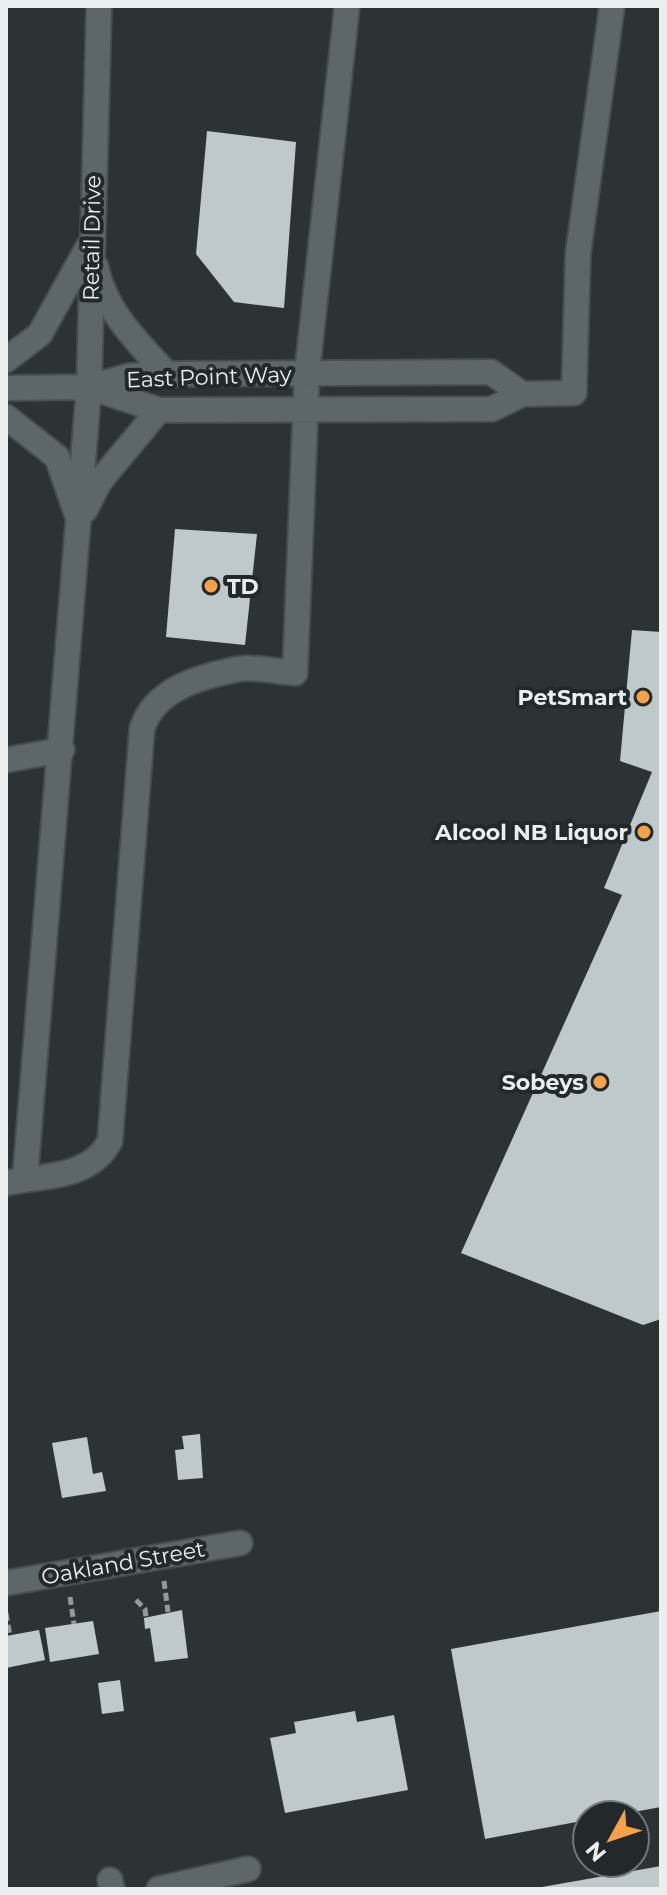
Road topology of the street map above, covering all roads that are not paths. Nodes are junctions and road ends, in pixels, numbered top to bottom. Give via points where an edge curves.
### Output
1 (99, 6) edge
2 (347, 6) edge
3 (612, 6) edge
4 (91, 241) junction
5 (6, 360) edge
6 (307, 373) junction
7 (167, 374) junction
8 (89, 387) junction
9 (6, 388) edge
10 (522, 394) junction
11 (306, 409) junction
12 (159, 410) junction
13 (6, 417) edge
14 (79, 521) junction
15 (62, 750) junction
16 (6, 760) edge
17 (15, 1181) edge
18 (240, 1543) dead end
19 (6, 1583) edge
20 (248, 1869) dead end
21 (159, 1889) edge

1 - 4 street, Retail Drive
2 - 6 street
3 - 10 street, East Point Way via 578,254 574,393
4 - 5 street via 40,334
4 - 7 street via 100,284 120,319
4 - 8 street, Retail Drive
6 - 7 street, East Point Way
6 - 10 street, East Point Way via 491,372
6 - 11 street
7 - 8 street, East Point Way via 129,376
8 - 9 street
8 - 12 street, East Point Way
8 - 14 street, Retail Drive
10 - 11 street, East Point Way via 492,409
11 - 12 street, East Point Way
11 - 17 street via 295,673 240,669 169,691 147,714 110,1141 90,1165
12 - 14 street via 100,481
13 - 14 street via 57,457
14 - 15 street, Retail Drive
15 - 16 street
15 - 17 street, Retail Drive
18 - 19 street, Oakland Street
20 - 21 street

